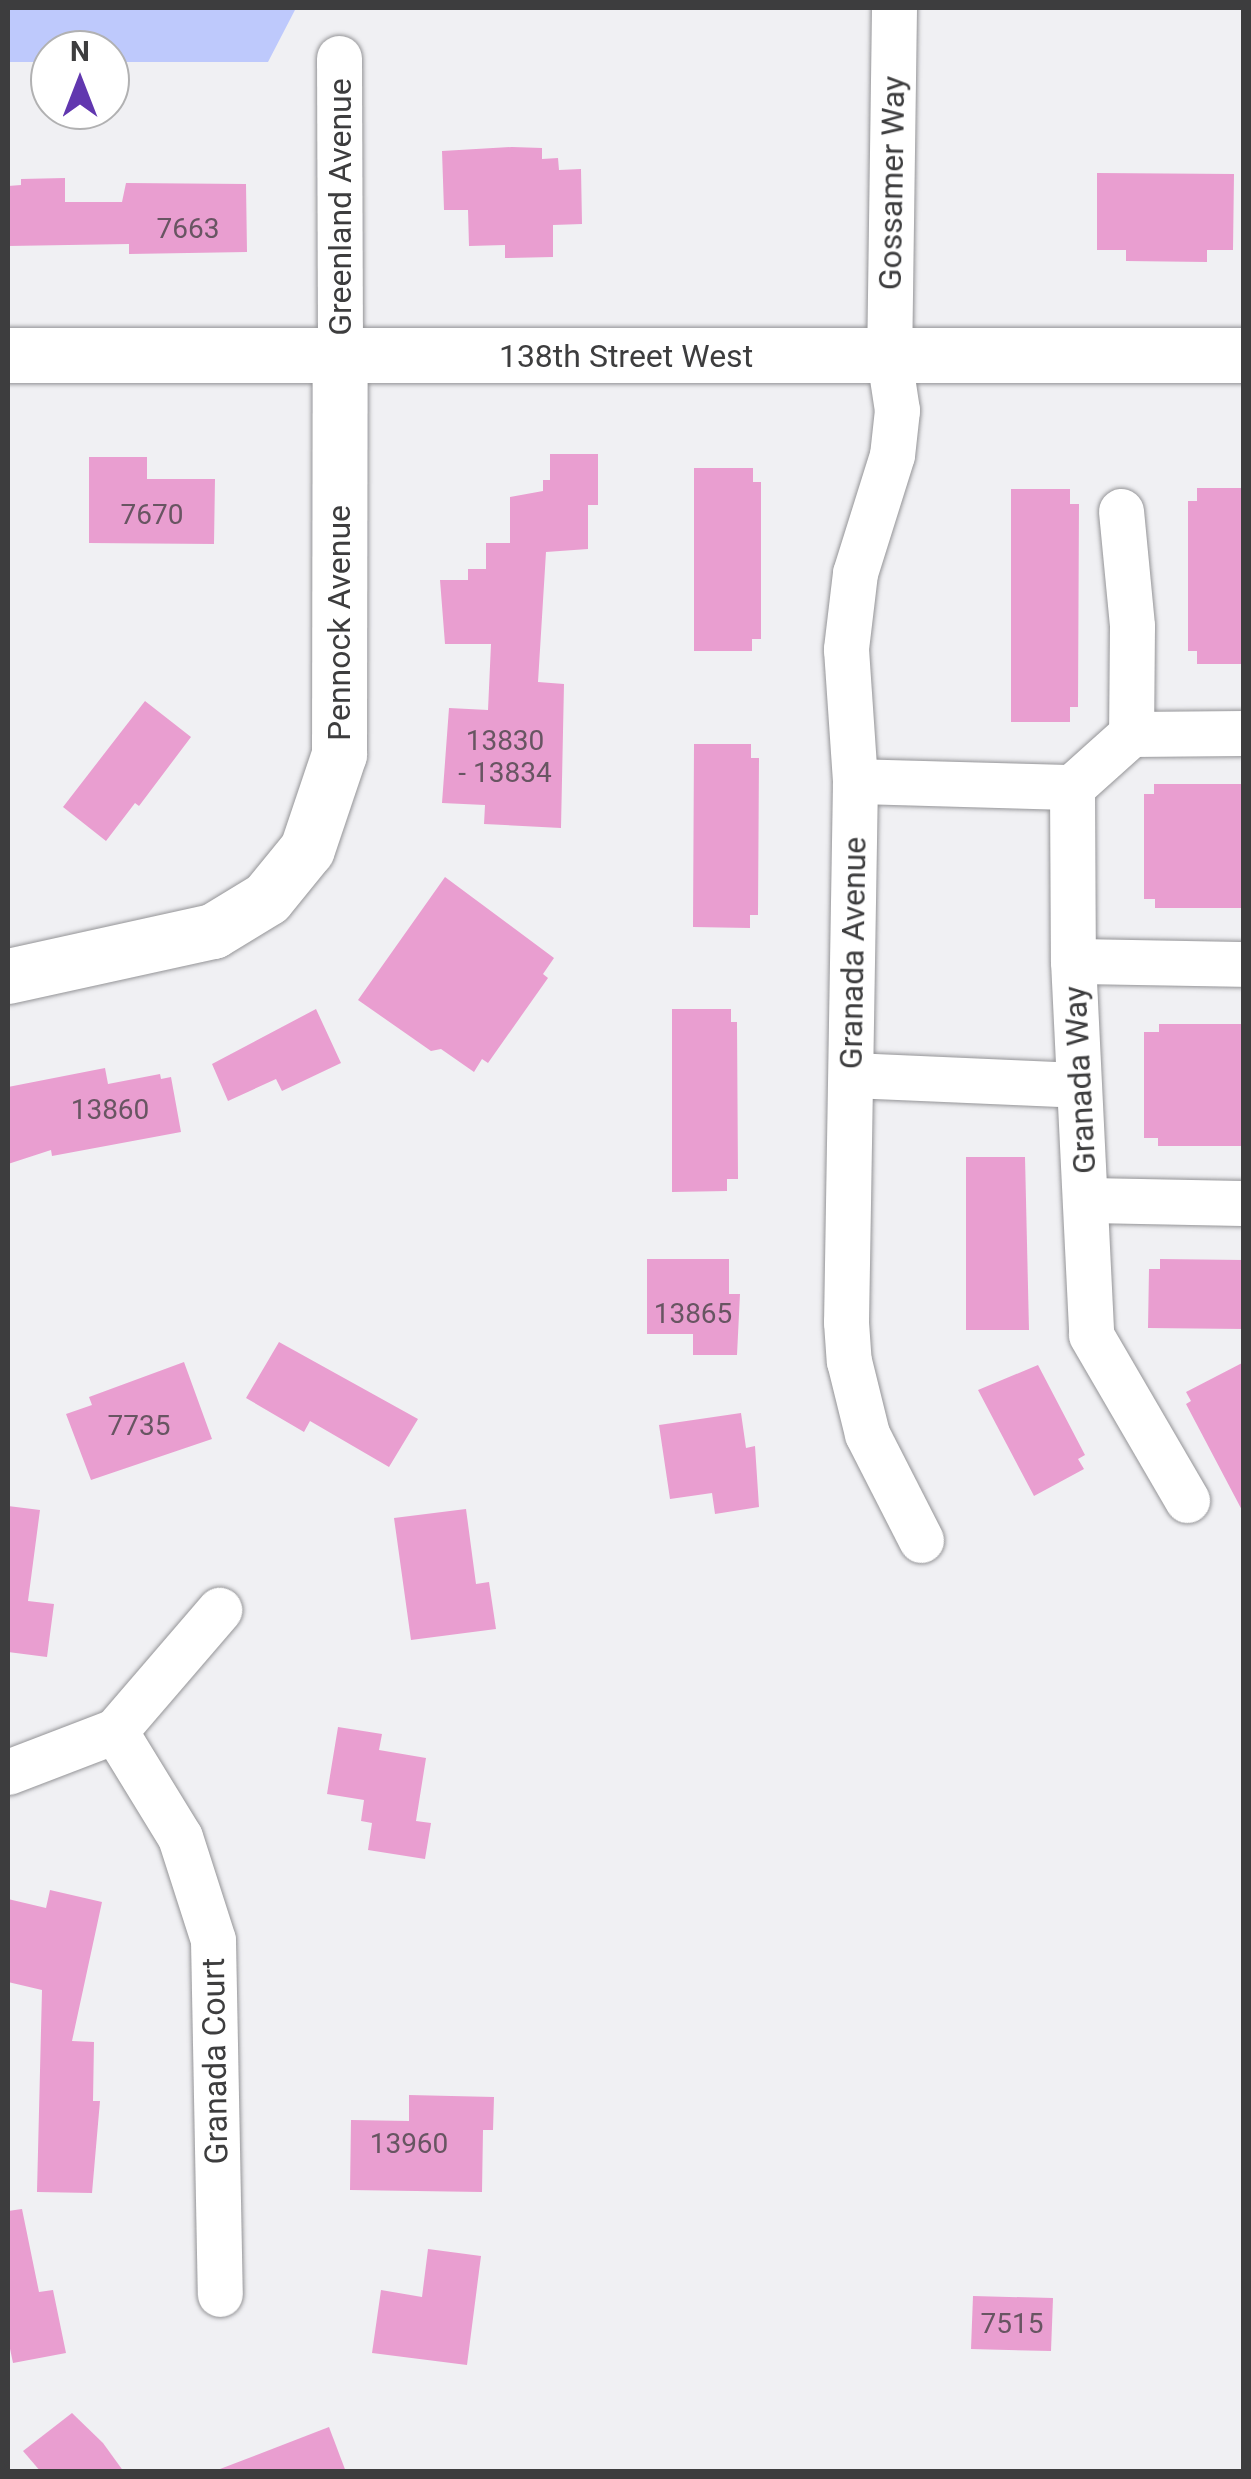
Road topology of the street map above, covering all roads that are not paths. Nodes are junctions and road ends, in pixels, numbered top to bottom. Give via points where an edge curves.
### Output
1 (894, 8) edge
2 (339, 58) dead end
3 (1244, 355) edge
4 (8, 356) edge
5 (340, 356) junction
6 (889, 358) junction
7 (1122, 511) dead end
8 (1244, 733) edge
9 (1131, 734) junction
10 (855, 780) junction
11 (1072, 787) junction
12 (1073, 961) junction
13 (1244, 964) edge
14 (8, 976) edge
15 (851, 1076) junction
16 (1078, 1085) junction
17 (1087, 1200) junction
18 (1244, 1203) edge
19 (1187, 1500) dead end
20 (922, 1540) dead end
21 (219, 1610) dead end
22 (115, 1731) junction
23 (8, 1772) edge
24 (220, 2294) dead end

1 - 6 street, Gossamer Way
2 - 5 street, Greenland Avenue
3 - 6 street, 138th Street West
4 - 5 street, 138th Street West
5 - 6 street, 138th Street West
5 - 14 street, Pennock Avenue via 339,754 307,849 267,898 213,931
6 - 10 street, Granada Avenue via 897,410 892,455 849,611
7 - 9 street via 1132,626
8 - 9 street
9 - 11 street
10 - 11 street
10 - 15 street, Granada Avenue
11 - 12 street, Granada Way
12 - 13 street, Granada Way
12 - 16 street, Granada Way
15 - 16 street
15 - 20 street, Granada Avenue via 849,1360 867,1434
16 - 17 street, Granada Way
17 - 18 street, Granada Way
17 - 19 street, Granada Way via 1091,1335
21 - 22 street
22 - 23 street
22 - 24 street, Granada Court via 180,1837 213,1940

